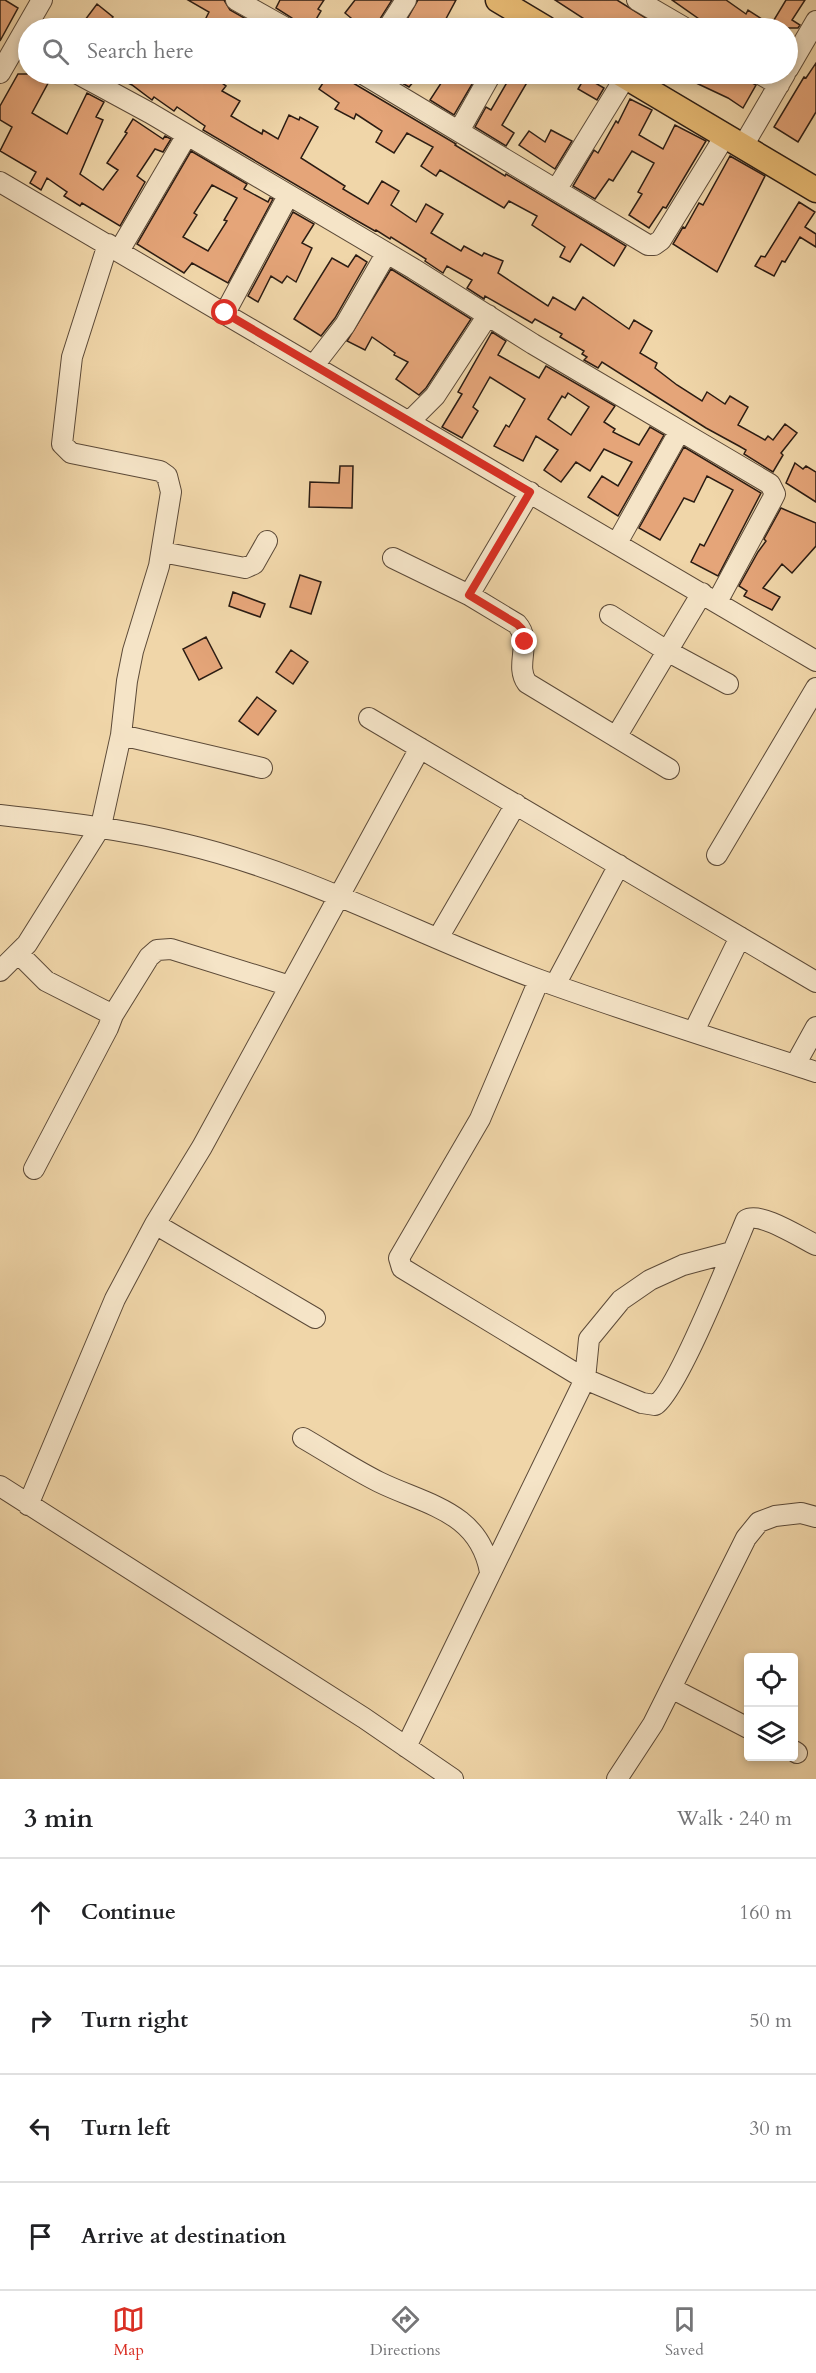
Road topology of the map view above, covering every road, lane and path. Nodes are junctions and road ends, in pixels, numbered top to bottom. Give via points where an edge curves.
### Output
1 (42, 0) edge
2 (236, 0) edge
3 (406, 0) edge
4 (498, 0) edge
5 (637, 0) edge
6 (264, 7) edge
7 (34, 18) edge
8 (276, 18) edge
9 (394, 18) edge
10 (516, 18) edge
11 (668, 18) edge
12 (813, 32) edge
13 (18, 49) edge
14 (798, 55) edge
15 (2, 63) edge
16 (96, 84) edge
17 (380, 84) edge
18 (485, 84) edge
19 (619, 84) edge
20 (639, 84) edge
21 (778, 84) edge
22 (459, 131) junction
23 (187, 135) junction
24 (734, 141) junction
25 (0, 182) edge
26 (556, 190) junction
27 (816, 190) edge
28 (288, 196) junction
29 (113, 248) junction
30 (386, 254) junction
31 (225, 313) junction
32 (488, 315) junction
33 (314, 365) junction
34 (410, 421) junction
35 (679, 432) junction
36 (530, 492) junction
37 (267, 541) dead end
38 (617, 543) junction
39 (162, 552) junction
40 (393, 558) dead end
41 (469, 595) junction
42 (709, 597) junction
43 (610, 615) dead end
44 (667, 651) junction
45 (816, 661) edge
46 (728, 684) dead end
47 (816, 688) edge
48 (369, 718) dead end
49 (121, 735) junction
50 (616, 737) junction
51 (420, 748) junction
52 (262, 768) dead end
53 (669, 769) dead end
54 (516, 804) junction
55 (0, 815) edge
56 (100, 826) junction
57 (717, 855) dead end
58 (619, 865) junction
59 (339, 897) junction
60 (740, 937) junction
61 (438, 938) junction
62 (19, 954) junction
63 (0, 971) edge
64 (547, 982) junction
65 (816, 982) edge
66 (290, 986) junction
67 (112, 1015) junction
68 (816, 1027) edge
69 (694, 1031) junction
70 (795, 1065) junction
71 (816, 1072) edge
72 (34, 1169) dead end
73 (155, 1224) junction
74 (816, 1245) edge
75 (732, 1252) junction
76 (315, 1318) dead end
77 (585, 1379) junction
78 (303, 1438) dead end
79 (0, 1486) edge
80 (28, 1505) junction
81 (816, 1517) edge
82 (490, 1572) junction
83 (671, 1688) junction
84 (744, 1726) edge
85 (406, 1747) junction
86 (453, 1779) edge
87 (617, 1779) edge

1 - 7 street
2 - 6 street
3 - 9 street
4 - 10 main road
5 - 11 street
6 - 8 street
12 - 14 street
13 - 15 street
16 - 23 street
17 - 22 street
18 - 22 street
19 - 26 street
20 - 24 main road
21 - 24 street
22 - 26 street
23 - 28 street
23 - 29 street
24 - 26 street via 654,245
24 - 27 main road
25 - 29 street
28 - 30 street
28 - 31 street
29 - 31 street
29 - 39 street via 72,357 62,444 71,453 153,469 166,476 171,492
30 - 32 street
30 - 33 street via 345,325
31 - 33 street
32 - 34 street via 435,396
32 - 35 street
33 - 34 street
34 - 36 street
35 - 38 street
35 - 42 street via 774,489 775,494
36 - 38 street
36 - 41 street
37 - 39 street via 254,564 245,568
38 - 42 street
39 - 49 street via 133,651
40 - 41 street
41 - 50 street via 522,629 525,642 521,671 526,683
42 - 44 street
42 - 45 street
43 - 44 street
44 - 46 street
44 - 50 street
47 - 57 street
48 - 51 street
49 - 52 street
49 - 56 street
50 - 53 street
51 - 54 street
51 - 59 street
54 - 58 street
54 - 61 street
55 - 56 street
56 - 59 street via 185,844
56 - 62 street
58 - 60 street
58 - 64 street
59 - 61 street
59 - 66 street
60 - 65 street
60 - 69 street
61 - 64 street
62 - 63 street
62 - 67 street via 46,981
64 - 69 street
64 - 77 street via 480,1119 399,1258 402,1268 414,1276
66 - 67 street via 163,948 149,957
66 - 73 street
67 - 72 street
68 - 70 street
69 - 70 street
70 - 71 street
73 - 76 street
73 - 80 street via 115,1299
74 - 75 street via 761,1218 750,1217
75 - 77 street via 683,1265 650,1280 621,1300 589,1339
75 - 77 street via 689,1349 660,1402 642,1403
77 - 82 street
78 - 82 street via 379,1482 443,1508 477,1539 487,1553
79 - 80 street
80 - 85 street
81 - 83 street via 801,1513 759,1522 736,1557
82 - 85 street
83 - 84 street
83 - 87 street
85 - 86 street

